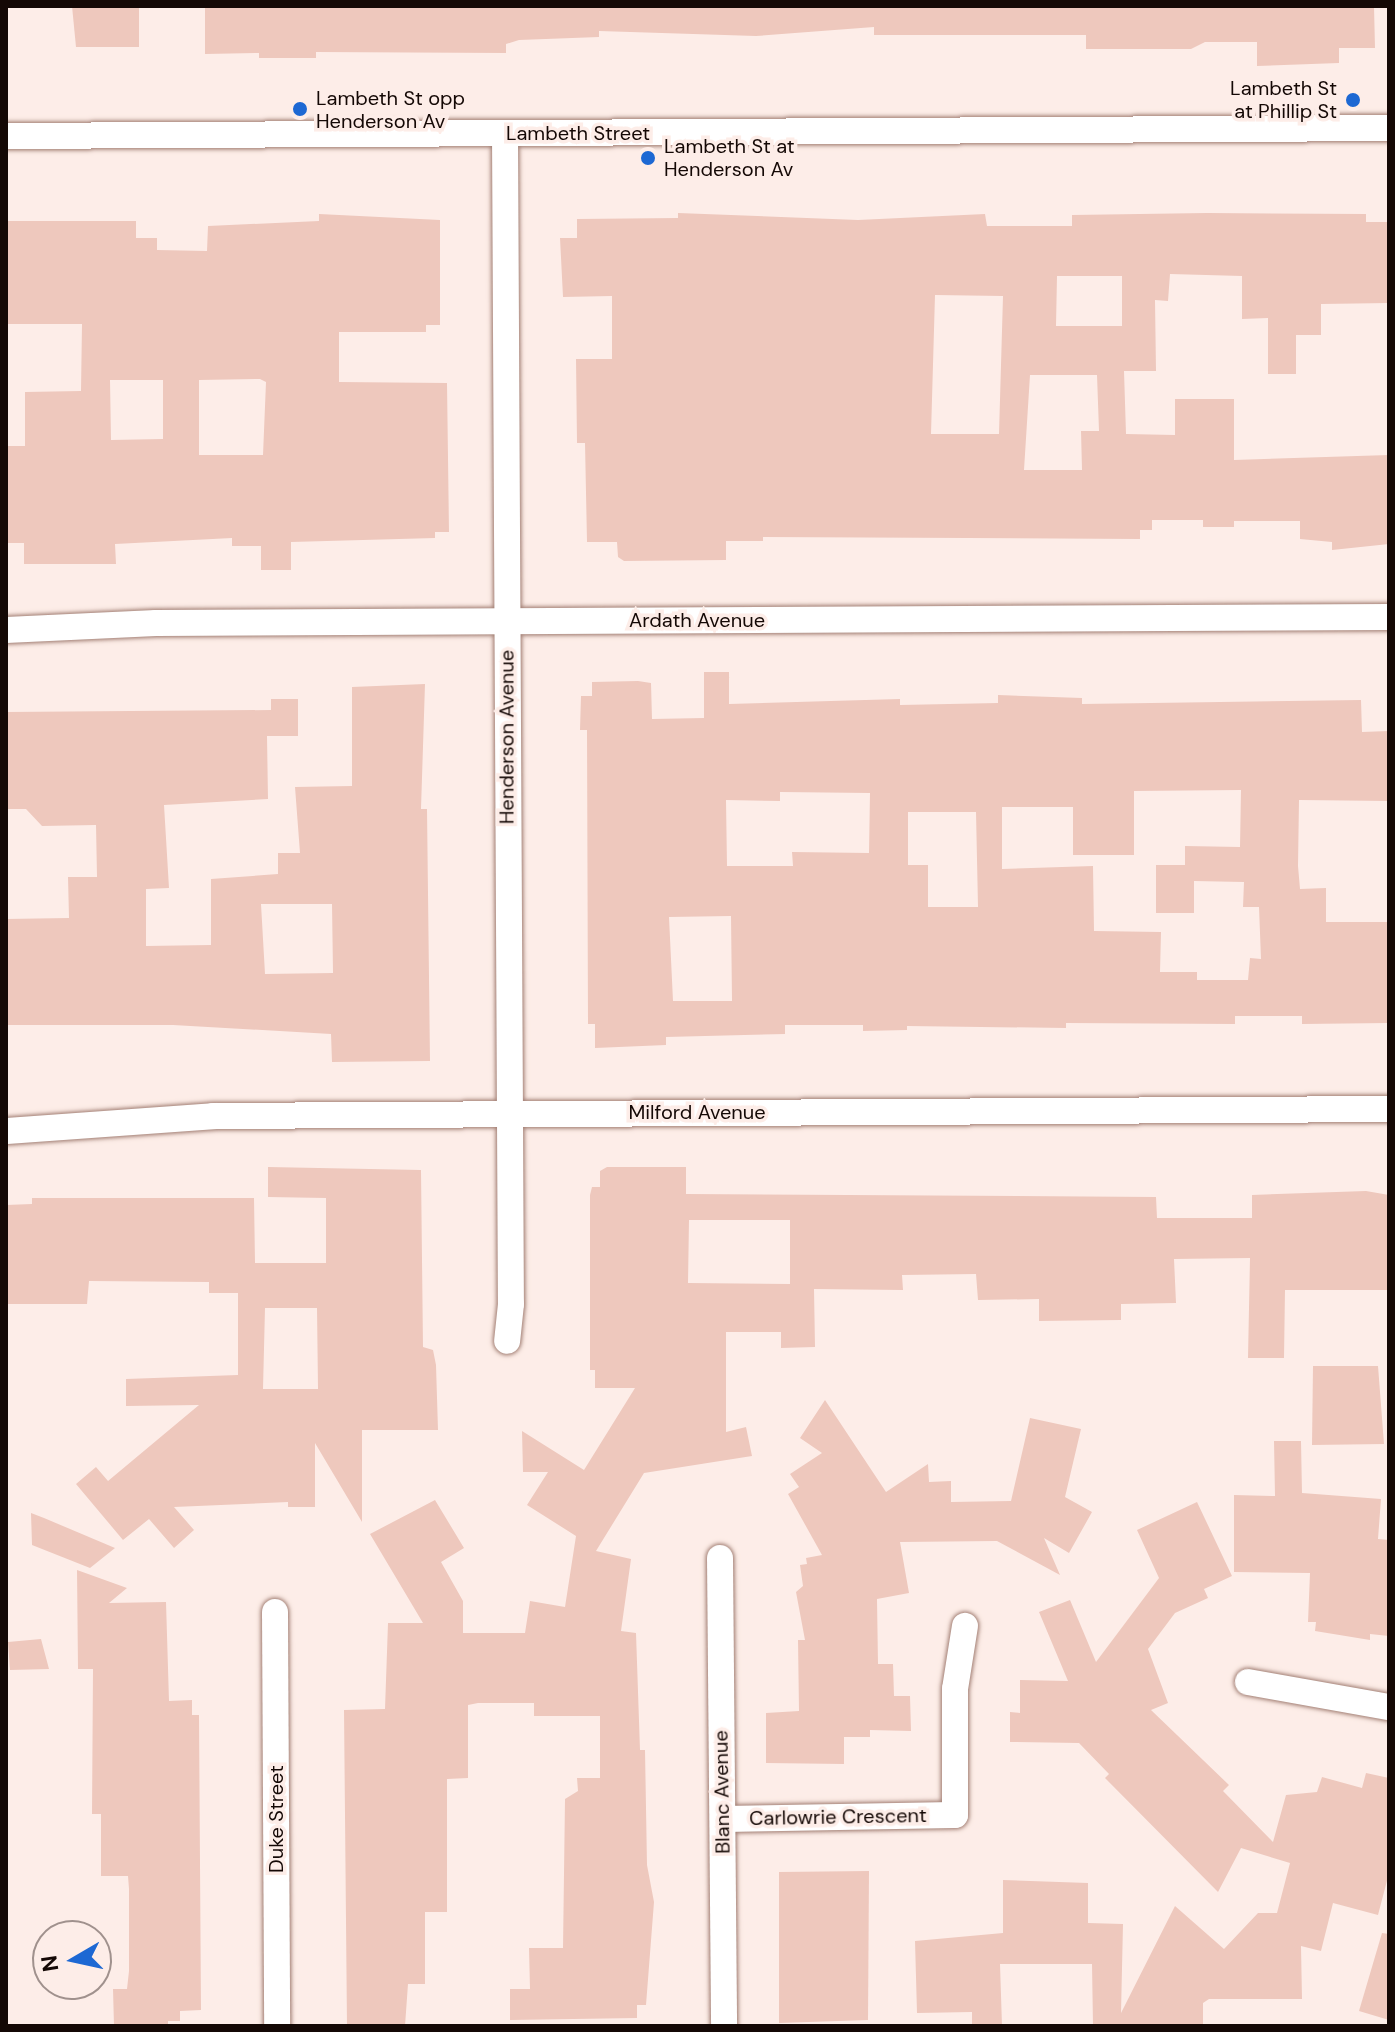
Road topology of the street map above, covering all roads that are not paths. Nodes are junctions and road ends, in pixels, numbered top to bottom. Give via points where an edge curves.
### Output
1 (1389, 128) edge
2 (505, 133) junction
3 (6, 136) edge
4 (1389, 617) edge
5 (507, 621) junction
6 (6, 630) edge
7 (1389, 1109) edge
8 (509, 1113) junction
9 (6, 1131) edge
10 (507, 1341) dead end
11 (720, 1558) dead end
12 (275, 1612) dead end
13 (965, 1626) dead end
14 (1248, 1682) dead end
15 (1389, 1707) edge
16 (723, 1819) junction
17 (277, 2026) edge
18 (724, 2026) edge

1 - 2 street, Lambeth Street
2 - 3 street, Lambeth Street
2 - 5 street, Henderson Avenue
4 - 5 street, Ardath Avenue
5 - 6 street, Ardath Avenue via 156,623
5 - 8 street, Henderson Avenue
7 - 8 street, Milford Avenue
8 - 9 street, Milford Avenue via 213,1116
8 - 10 street, Henderson Avenue
11 - 16 street, Blanc Avenue
12 - 17 street, Duke Street
13 - 16 street, Carlowrie Crescent via 955,1689 955,1815
14 - 15 street
16 - 18 street, Blanc Avenue

